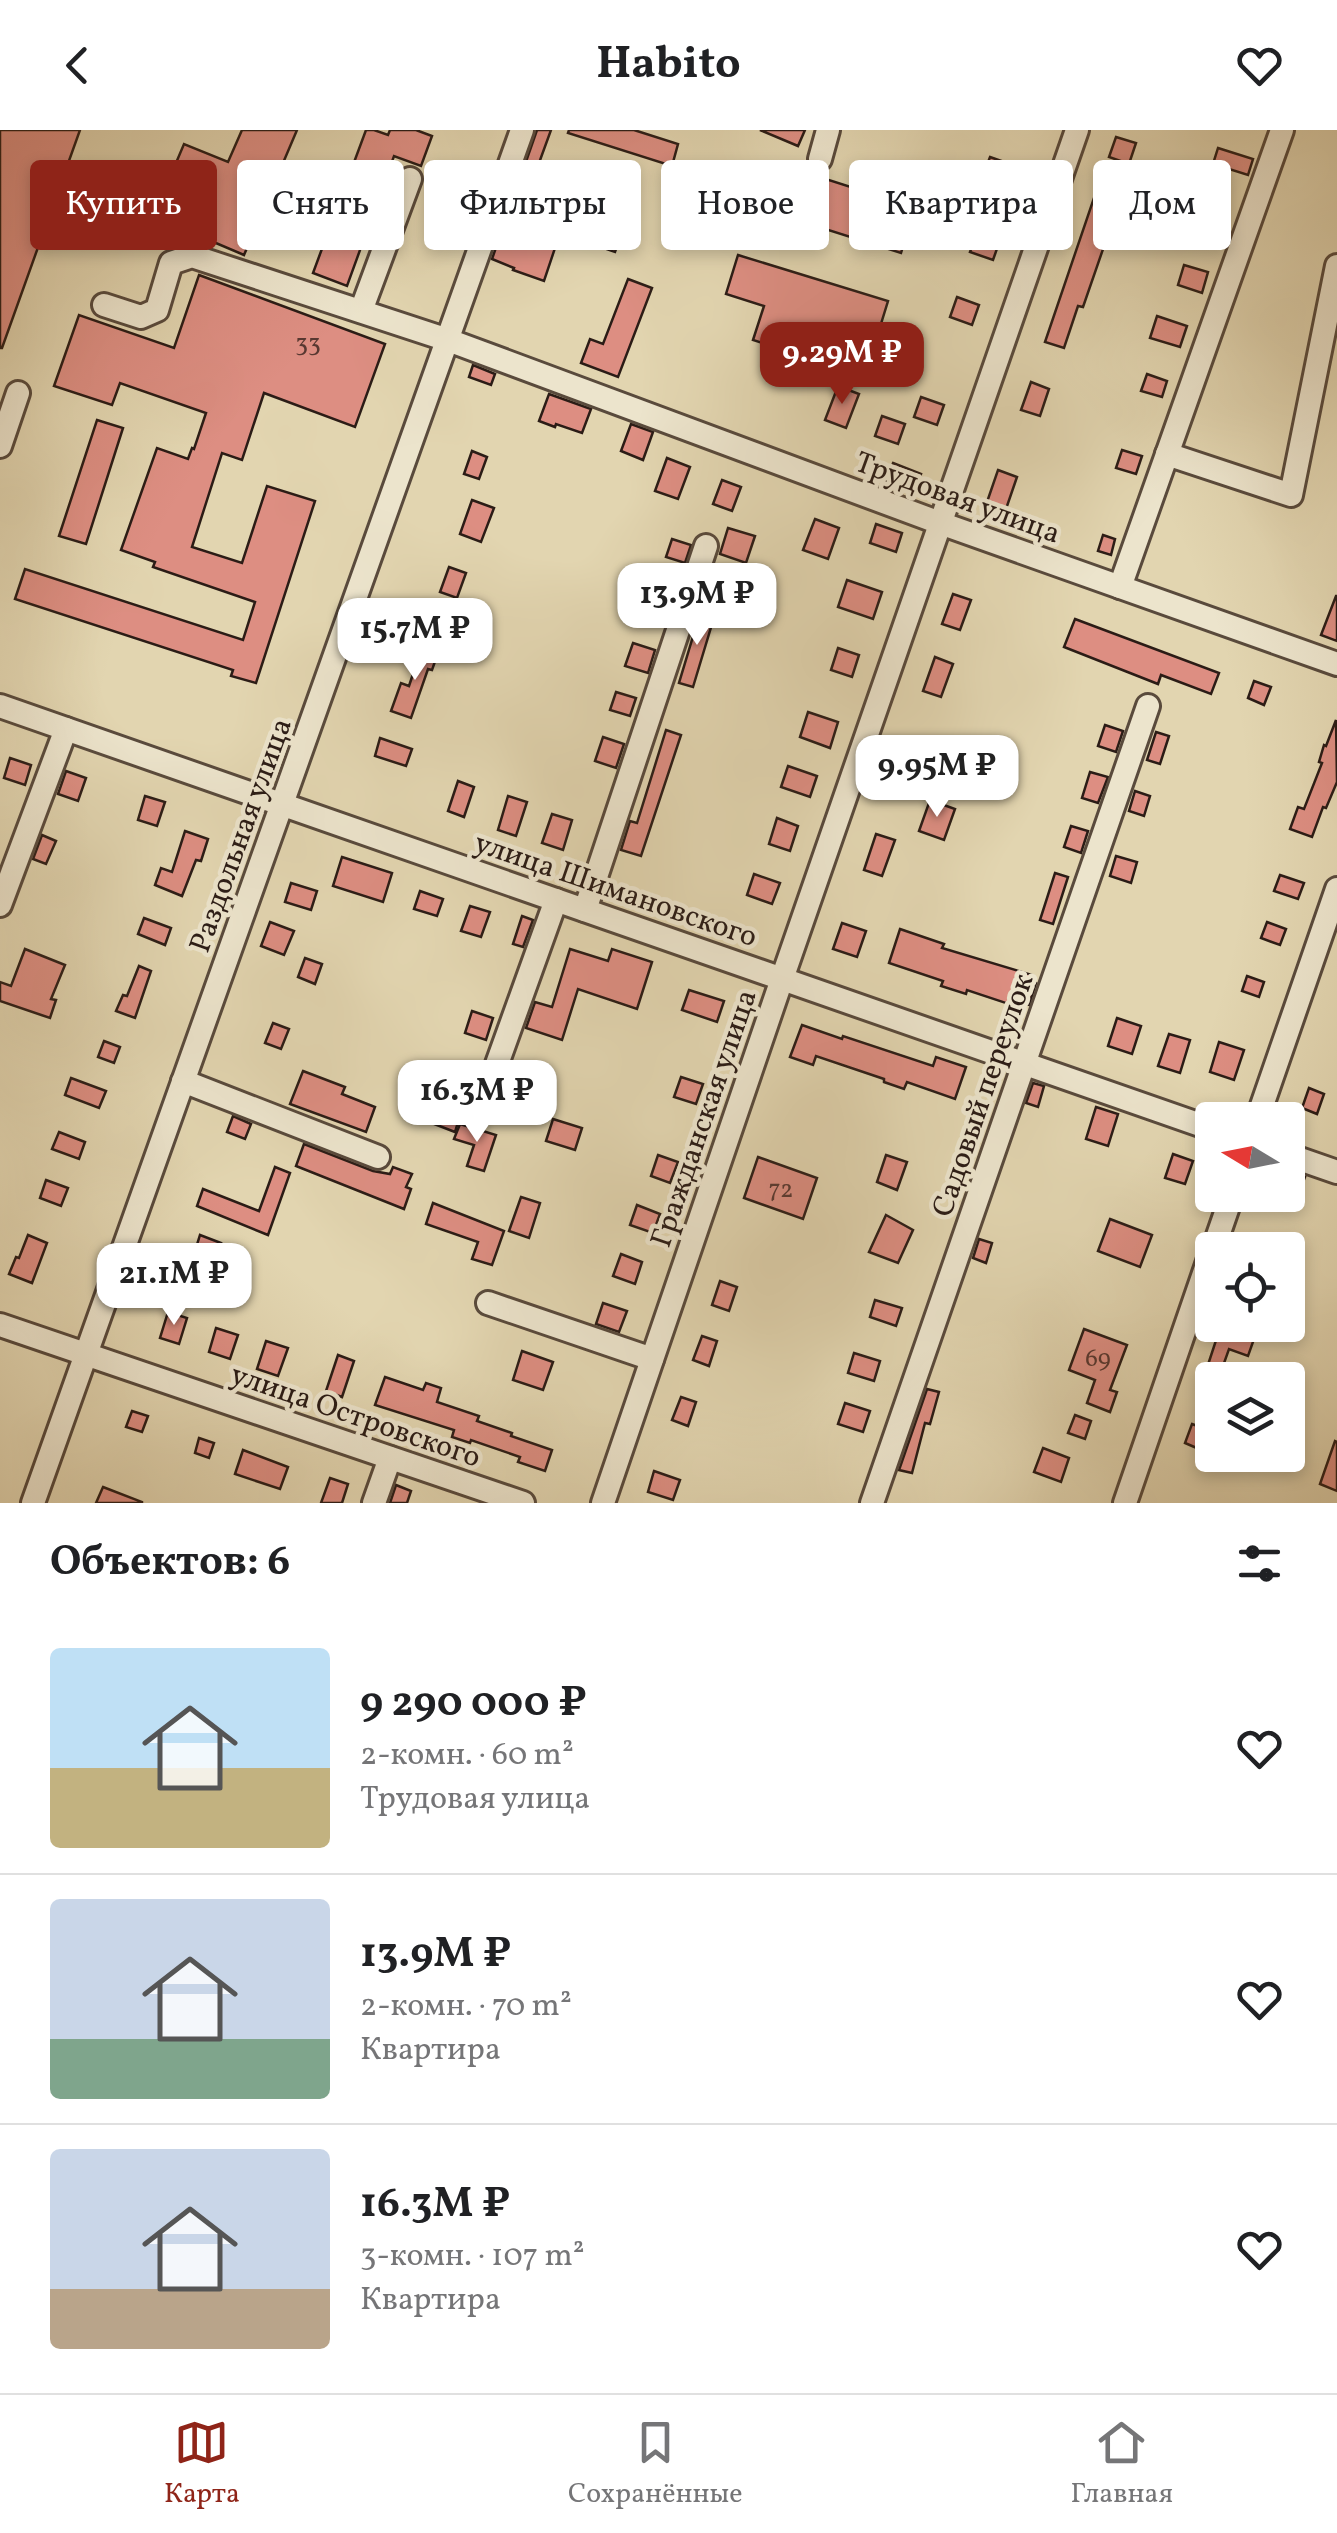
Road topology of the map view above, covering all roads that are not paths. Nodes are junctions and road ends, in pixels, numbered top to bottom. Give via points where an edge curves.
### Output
1 (522, 130) edge
2 (828, 130) edge
3 (1077, 130) edge
4 (1282, 130) edge
5 (820, 159) dead end
6 (410, 179) dead end
7 (1337, 266) edge
8 (104, 306) dead end
9 (361, 311) junction
10 (448, 340) junction
11 (18, 394) dead end
12 (0, 446) edge
13 (1167, 454) junction
14 (940, 523) junction
15 (706, 546) dead end
16 (1120, 587) junction
17 (1337, 664) edge
18 (0, 706) edge
19 (1148, 706) dead end
20 (66, 730) junction
21 (282, 805) junction
22 (1337, 889) edge
23 (556, 900) junction
24 (0, 905) edge
25 (585, 910) junction
26 (782, 978) junction
27 (1024, 1063) junction
28 (183, 1081) junction
29 (1264, 1102) edge
30 (479, 1114) dead end
31 (1195, 1122) edge
32 (378, 1157) dead end
33 (1305, 1161) edge
34 (1337, 1172) edge
35 (1195, 1299) edge
36 (488, 1304) dead end
37 (0, 1326) edge
38 (85, 1354) junction
39 (652, 1359) junction
40 (390, 1458) junction
41 (33, 1503) edge
42 (374, 1503) edge
43 (522, 1503) edge
44 (603, 1503) edge
45 (872, 1503) edge
46 (1125, 1503) edge

1 - 10 street, Раздольная улица
2 - 5 street
3 - 14 street, Гражданская улица
4 - 13 street
6 - 9 street
7 - 13 street via 1290,495
8 - 9 street, Трудовая улица via 141,317 157,310 171,264 192,256
9 - 10 street, Трудовая улица
10 - 14 street, Трудовая улица
10 - 21 street, Раздольная улица
11 - 12 street
13 - 16 street
14 - 16 street, Трудовая улица
14 - 26 street, Гражданская улица
15 - 25 street
16 - 17 street, Трудовая улица
18 - 20 street, улица Шимановского
19 - 27 street, Садовый переулок
20 - 21 street, улица Шимановского
20 - 24 street
21 - 23 street, улица Шимановского
21 - 28 street, Раздольная улица
22 - 29 street
23 - 25 street, улица Шимановского
23 - 30 street
25 - 26 street, улица Шимановского
26 - 27 street, улица Шимановского
26 - 39 street, Гражданская улица
27 - 31 street, улица Шимановского
27 - 45 street, Садовый переулок
28 - 32 street
28 - 38 street, Раздольная улица
33 - 34 street
35 - 46 street
36 - 39 street
37 - 38 street, улица Островского
38 - 40 street, улица Островского
38 - 41 street, Раздольная улица
39 - 44 street, Гражданская улица
40 - 42 street
40 - 43 street, улица Островского

